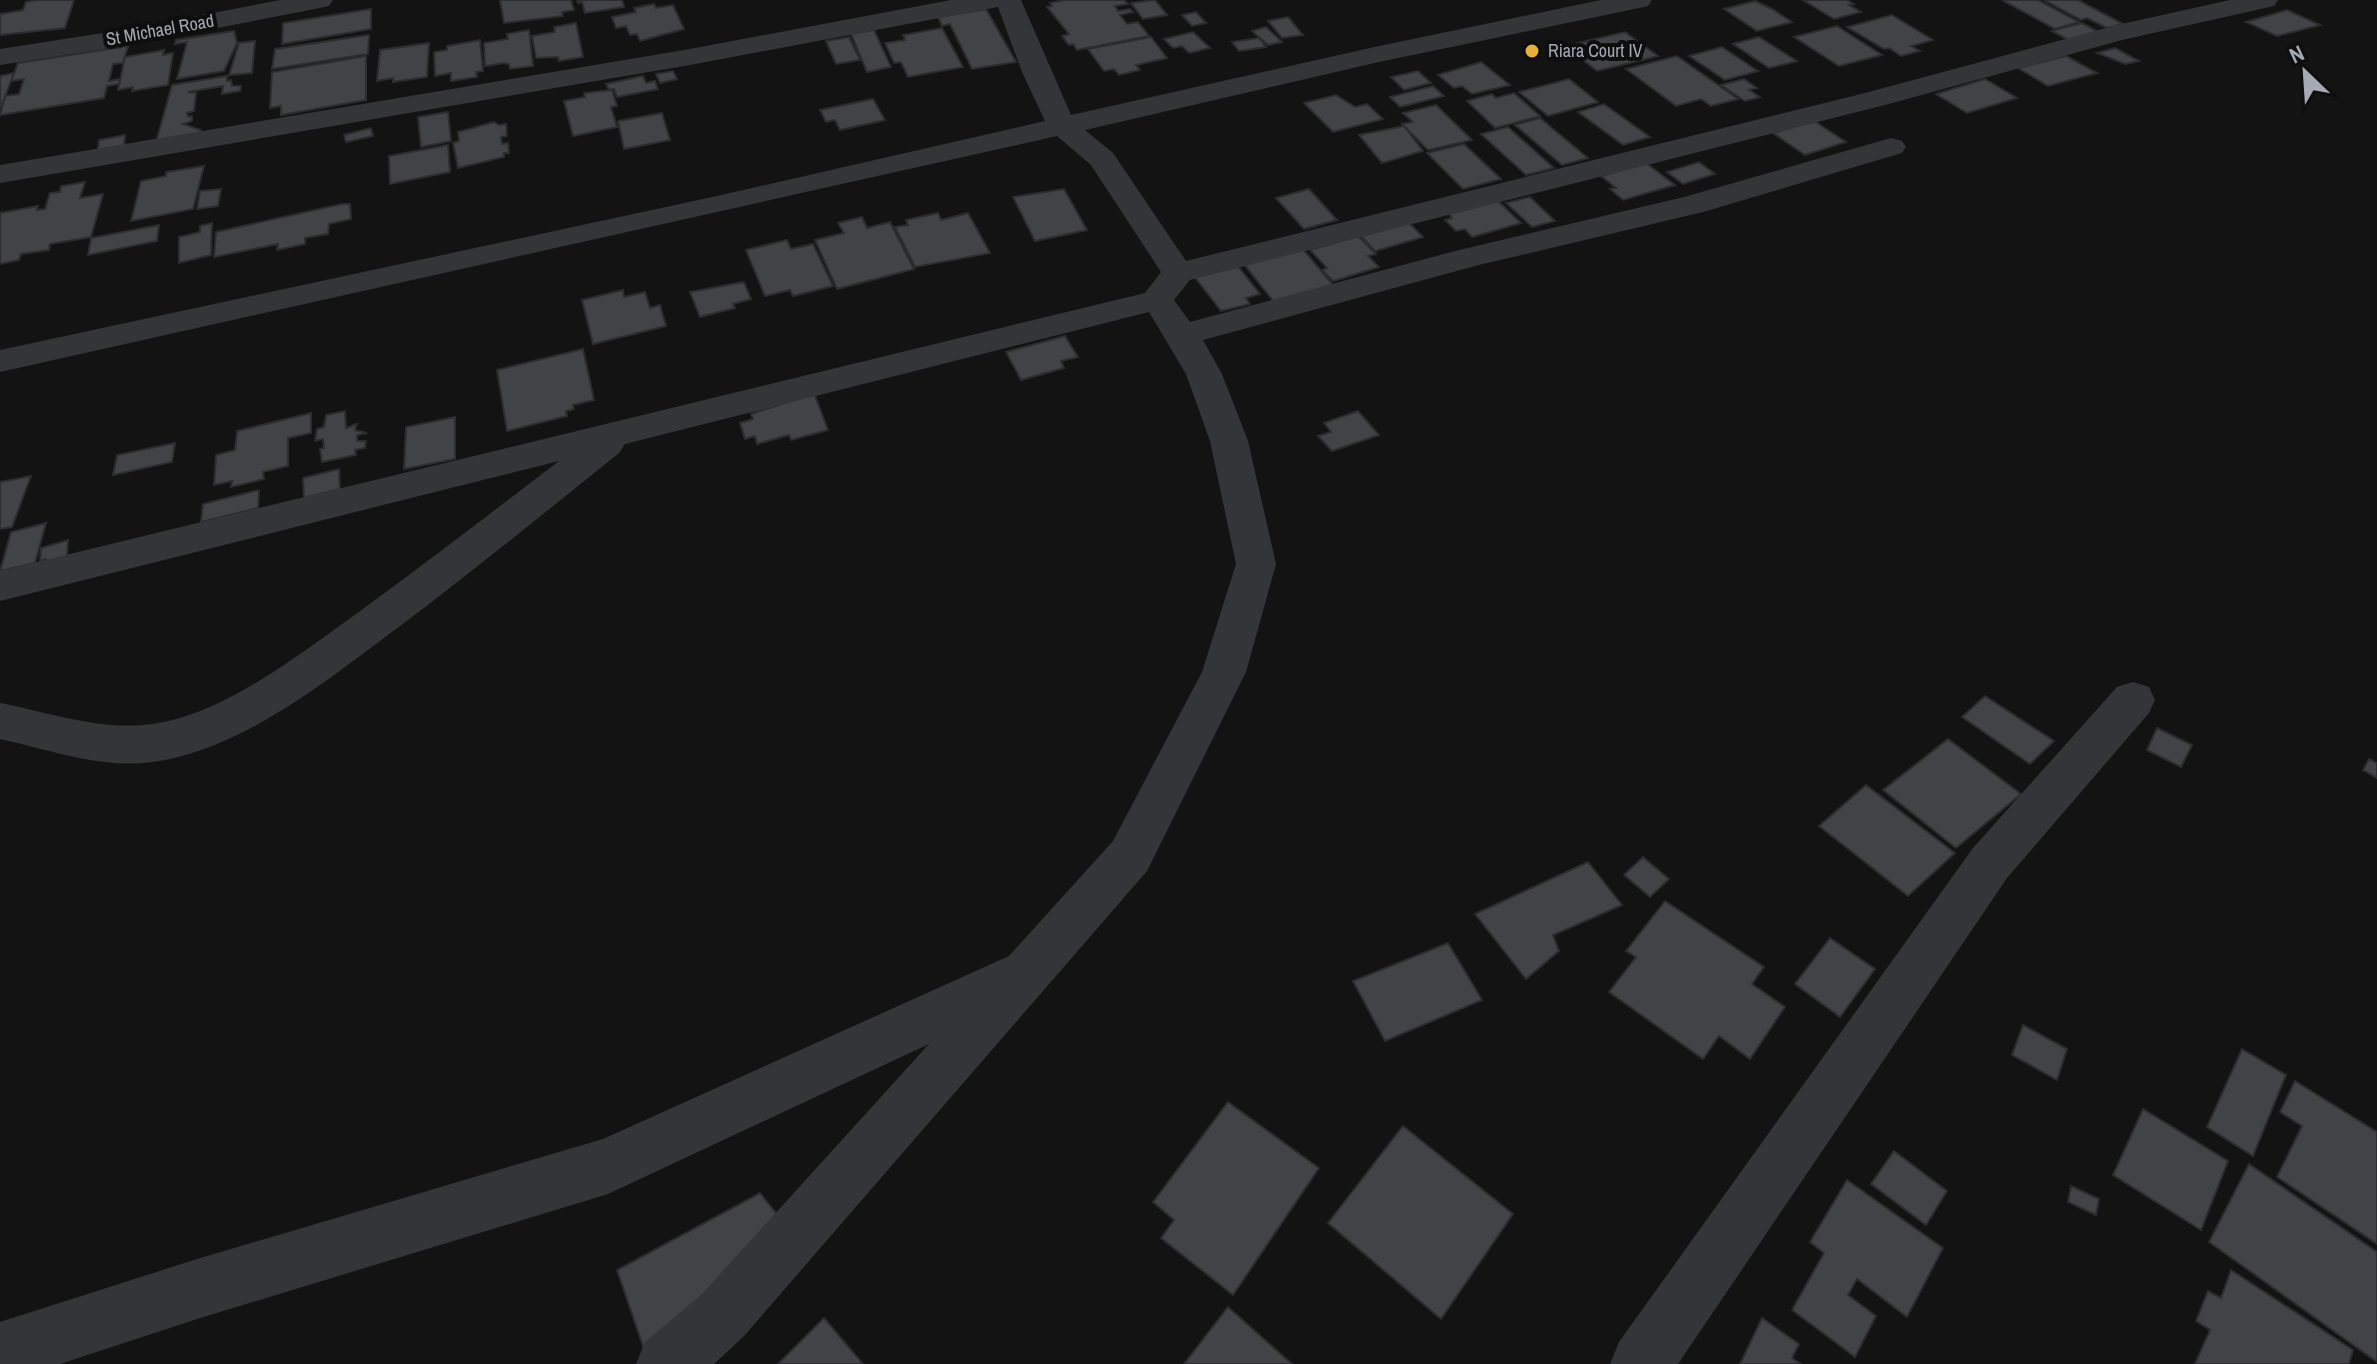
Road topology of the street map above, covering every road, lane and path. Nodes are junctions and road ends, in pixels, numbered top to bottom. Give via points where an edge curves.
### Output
1 (320, 0) edge
2 (993, 0) edge
3 (1008, 0) edge
4 (1639, 0) edge
5 (2265, 0) edge
6 (0, 57) edge
7 (1062, 126) junction
8 (1891, 147) dead end
9 (0, 174) edge
10 (1172, 303) junction
11 (0, 361) edge
12 (620, 433) junction
13 (0, 586) edge
14 (2133, 700) dead end
15 (0, 721) edge
16 (1030, 970) junction
17 (0, 1353) edge
18 (667, 1364) edge
19 (1641, 1364) edge

1 - 6 street, St Michael Road
2 - 9 street
3 - 7 street
4 - 7 street
5 - 10 street via 2117,33 1875,99
7 - 10 street via 1102,159
7 - 11 street
8 - 10 street via 1692,205 1467,258
10 - 12 street
10 - 16 street via 1229,441 1256,564 1224,672 1130,856
12 - 13 street
12 - 15 street via 403,601 245,709 182,737 145,744 91,740
14 - 19 street via 1990,863
16 - 17 street via 608,1166
16 - 18 street via 723,1315

